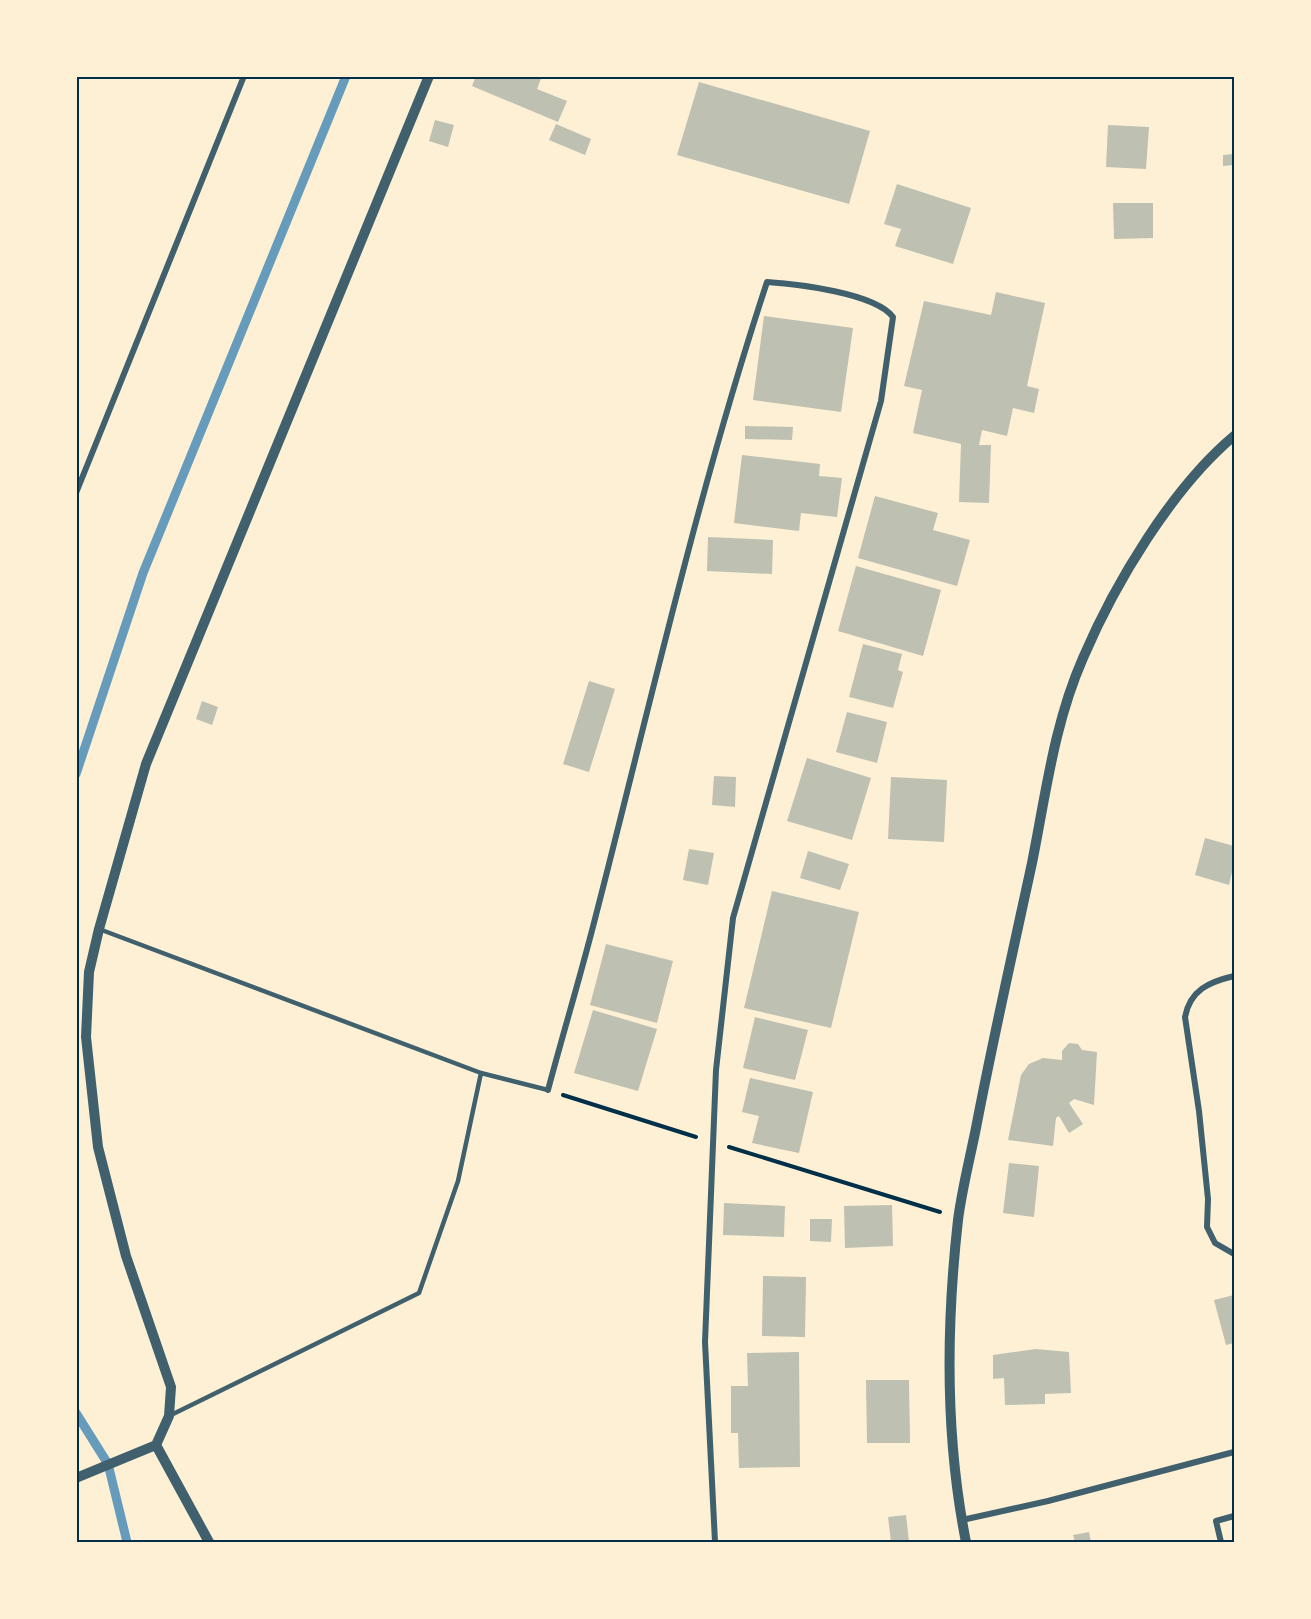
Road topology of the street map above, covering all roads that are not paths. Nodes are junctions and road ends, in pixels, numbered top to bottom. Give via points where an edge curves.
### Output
1 (244, 76) edge
2 (429, 76) edge
3 (1234, 436) edge
4 (76, 493) edge
5 (99, 929) junction
6 (1234, 976) edge
7 (482, 1073) junction
8 (548, 1090) joint
9 (1234, 1254) edge
10 (169, 1416) junction
11 (156, 1445) junction
12 (1234, 1452) edge
13 (76, 1478) edge
14 (1234, 1516) edge
15 (961, 1520) junction
16 (209, 1542) edge
17 (715, 1542) edge
18 (966, 1542) edge
19 (1221, 1542) edge

1 - 4 street
2 - 5 street via 146,764
3 - 15 street via 1170,504 1138,553 1083,658 1061,717 1000,998 958,1217 949,1385
5 - 7 lane
5 - 10 street via 89,972 86,1037 98,1147 126,1256 171,1387
6 - 9 street via 1200,989 1188,1003 1185,1017 1199,1111 1207,1227 1215,1243
7 - 8 lane
7 - 10 lane via 458,1181 419,1293
8 - 17 street via 733,389 767,282 873,302 892,317 880,401 734,918 716,1070 705,1342
10 - 11 street
11 - 13 street
11 - 16 street
12 - 15 street
14 - 19 street via 1216,1521
15 - 18 street

